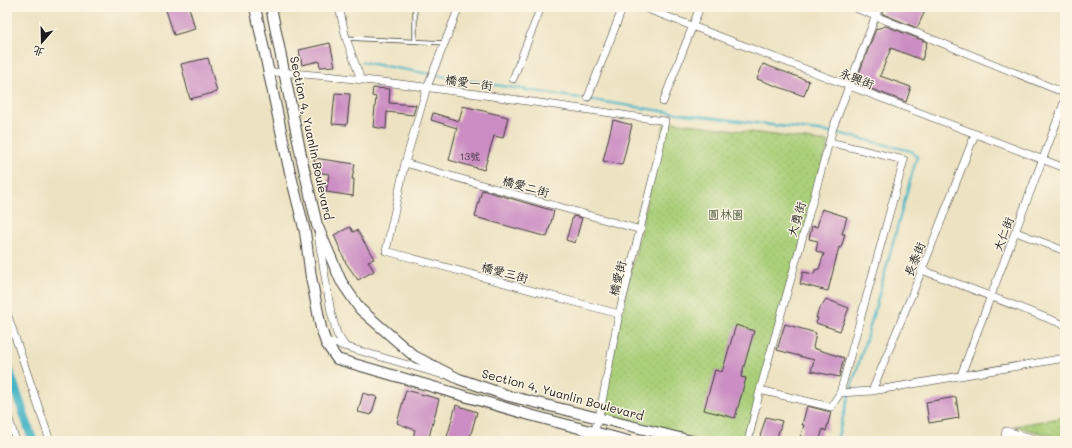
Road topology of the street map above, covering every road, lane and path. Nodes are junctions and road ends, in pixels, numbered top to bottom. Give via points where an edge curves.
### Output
1 (255, 7) edge
2 (271, 7) edge
3 (339, 7) edge
4 (415, 7) edge
5 (459, 7) edge
6 (541, 7) edge
7 (623, 7) edge
8 (642, 7) edge
9 (700, 7) edge
10 (853, 7) edge
11 (879, 7) edge
12 (876, 16) junction
13 (693, 27) junction
14 (346, 38) junction
15 (415, 41) junction
16 (446, 42) junction
17 (269, 72) junction
18 (283, 73) junction
19 (513, 79) dead end
20 (361, 80) junction
21 (429, 84) junction
22 (848, 86) junction
23 (1065, 93) edge
24 (588, 97) dead end
25 (1065, 100) edge
26 (663, 102) dead end
27 (665, 121) joint
28 (974, 134) junction
29 (830, 140) junction
30 (1042, 159) junction
31 (405, 163) junction
32 (1065, 168) edge
33 (317, 225) junction
34 (641, 230) junction
35 (1016, 232) junction
36 (1065, 251) edge
37 (922, 270) junction
38 (991, 296) junction
39 (619, 314) junction
40 (7, 315) edge
41 (1065, 325) edge
42 (326, 341) junction
43 (345, 346) junction
44 (1065, 358) edge
45 (962, 376) junction
46 (459, 379) junction
47 (760, 390) junction
48 (872, 391) junction
49 (842, 393) junction
50 (7, 413) edge
51 (599, 417) junction
52 (592, 436) edge
53 (16, 441) edge
54 (50, 441) edge
55 (628, 441) edge
56 (692, 441) edge
57 (748, 441) edge
58 (1004, 441) edge
59 (1043, 441) edge

1 - 17 main road
2 - 18 main road, Section 4, Yuanlin Boulevard
3 - 14 street
4 - 15 lane
5 - 16 street
6 - 19 street
7 - 24 street
8 - 13 street, 永興街
9 - 13 street
10 - 12 street
11 - 12 street, 大勇街
12 - 22 street, 大勇街
12 - 23 street
13 - 22 street, 永興街
13 - 26 street
14 - 15 lane
14 - 20 street
15 - 16 lane
16 - 21 street
17 - 18 street, 橋愛一街
17 - 42 main road via 305,232 321,328
18 - 20 street, 橋愛一街
18 - 33 main road, Section 4, Yuanlin Boulevard
20 - 21 street, 橋愛一街
21 - 27 street, 橋愛一街
21 - 31 street
22 - 28 street, 永興街
22 - 29 street, 大勇街
25 - 30 street, 大仁街
27 - 34 street, 橋愛街
28 - 30 street, 永興街
28 - 37 street, 長泰街
29 - 47 street, 大勇街
29 - 49 street via 904,160
30 - 32 street, 永興街
30 - 35 street, 大仁街
31 - 34 street, 橋愛二街
31 - 39 street, 橋愛三街 via 386,251
33 - 43 street via 331,312 337,334
33 - 46 main road, Section 4, Yuanlin Boulevard via 341,282 360,309 414,356
34 - 39 street, 橋愛街
35 - 36 street
35 - 38 street, 大仁街
37 - 38 street
37 - 48 street, 長泰街
38 - 41 street
38 - 45 street, 大仁街
39 - 51 street, 橋愛街
40 - 54 street
42 - 43 street
42 - 52 main road via 337,360 530,415
43 - 46 street
44 - 45 street
45 - 48 street
46 - 51 main road, Section 4, Yuanlin Boulevard via 508,396
47 - 49 street via 831,407
47 - 57 street, 大勇街
48 - 49 street
50 - 53 street
51 - 52 street, 橋愛街
51 - 56 main road, Section 4, Yuanlin Boulevard
52 - 55 main road
58 - 59 street via 1006,431

